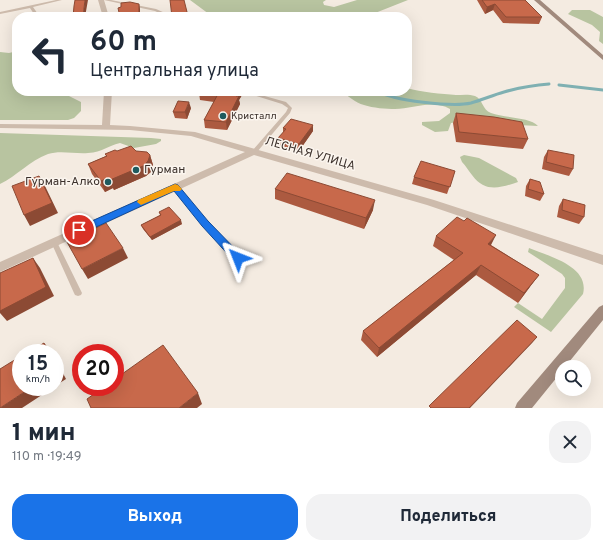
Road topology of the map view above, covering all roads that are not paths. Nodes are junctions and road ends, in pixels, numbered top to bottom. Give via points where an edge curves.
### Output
1 (60, 0) edge
2 (101, 0) edge
3 (106, 0) edge
4 (537, 0) edge
5 (31, 7) junction
6 (34, 12) edge
7 (105, 12) edge
8 (160, 12) edge
9 (0, 13) edge
10 (603, 58) edge
11 (108, 96) edge
12 (260, 96) edge
13 (0, 126) edge
14 (106, 128) junction
15 (255, 151) junction
16 (175, 187) junction
17 (54, 242) junction
18 (238, 258) dead end
19 (603, 260) edge
20 (0, 267) edge
21 (78, 293) dead end
22 (603, 311) edge
23 (522, 408) edge

1 - 5 lane
2 - 7 street
3 - 8 lane
4 - 10 main road
5 - 6 lane
5 - 9 lane
11 - 14 street
12 - 15 lane via 284,103 290,108
13 - 14 street, ЛЕСНАЯ УЛИЦА
14 - 15 street, ЛЕСНАЯ УЛИЦА via 150,129 192,134
15 - 16 street
15 - 19 street, ЛЕСНАЯ УЛИЦА via 430,202
16 - 17 street
16 - 18 lane
17 - 20 street
17 - 21 lane
22 - 23 main road

